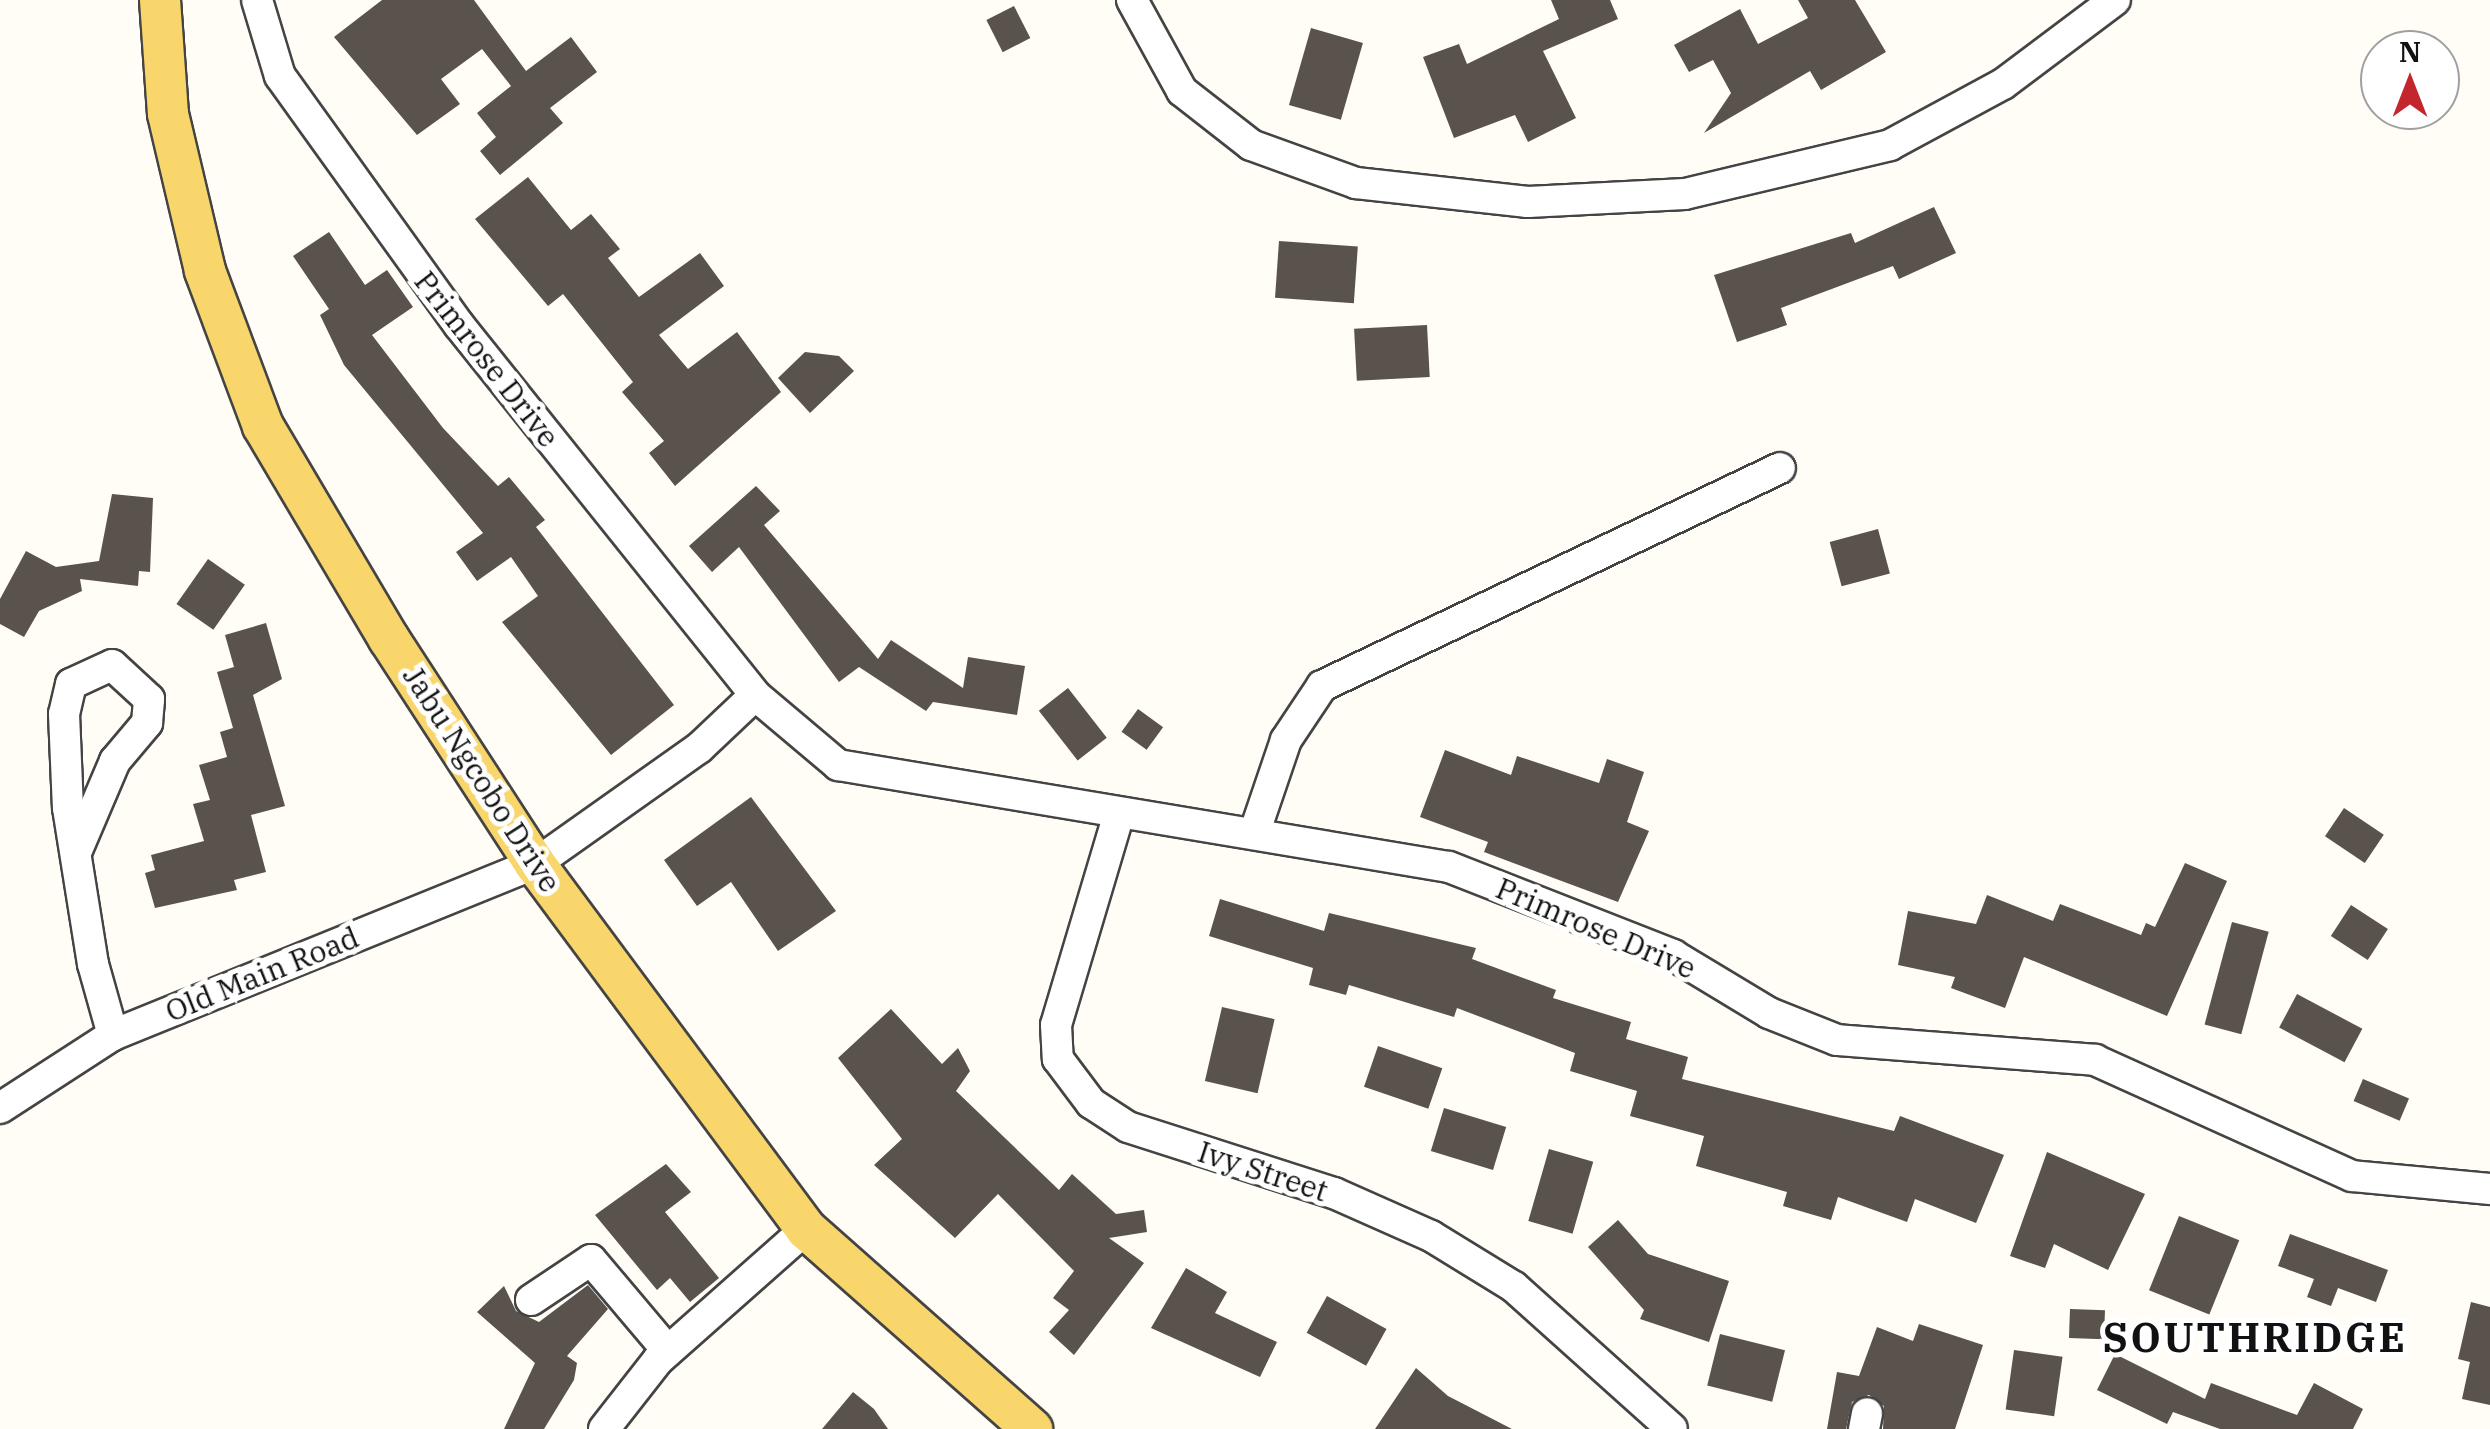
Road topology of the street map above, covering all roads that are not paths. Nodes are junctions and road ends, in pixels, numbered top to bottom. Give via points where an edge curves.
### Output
1 (160, 0) edge
2 (258, 0) edge
3 (1132, 0) edge
4 (2115, 0) edge
5 (1780, 468) dead end
6 (755, 695) junction
7 (1118, 817) junction
8 (1254, 834) junction
9 (76, 850) junction
10 (536, 864) junction
11 (113, 1035) junction
12 (0, 1108) edge
13 (2490, 1188) edge
14 (806, 1229) junction
15 (531, 1300) dead end
16 (668, 1351) junction
17 (604, 1429) edge
18 (1032, 1429) edge
19 (1672, 1429) edge

1 - 10 main road, Jabu Ngcobo Drive via 168,114 205,270 263,426
2 - 6 street, Primrose Drive via 280,76 325,146
3 - 4 street via 1182,90 1251,145 1356,183 1528,202 1684,194 1890,145 2002,84
5 - 8 street via 1322,686 1286,740
6 - 7 street, Primrose Drive via 838,764
6 - 10 street via 699,748
7 - 8 street, Primrose Drive
7 - 19 street, Ivy Street via 1056,1025 1058,1059 1090,1103 1128,1127 1334,1193 1431,1236 1514,1287
8 - 13 street, Primrose Drive via 1449,867 1673,955 1769,1013 1837,1040 2095,1060 2352,1176
9 - 9 street via 64,714 71,684 112,666 149,698 147,723 114,761
9 - 11 street
10 - 11 street, Old Main Road
10 - 14 main road, Jabu Ngcobo Drive
11 - 12 street, Old Main Road
14 - 16 street
14 - 18 main road, Jabu Ngcobo Drive
15 - 16 street via 580,1259 591,1260
16 - 17 street

